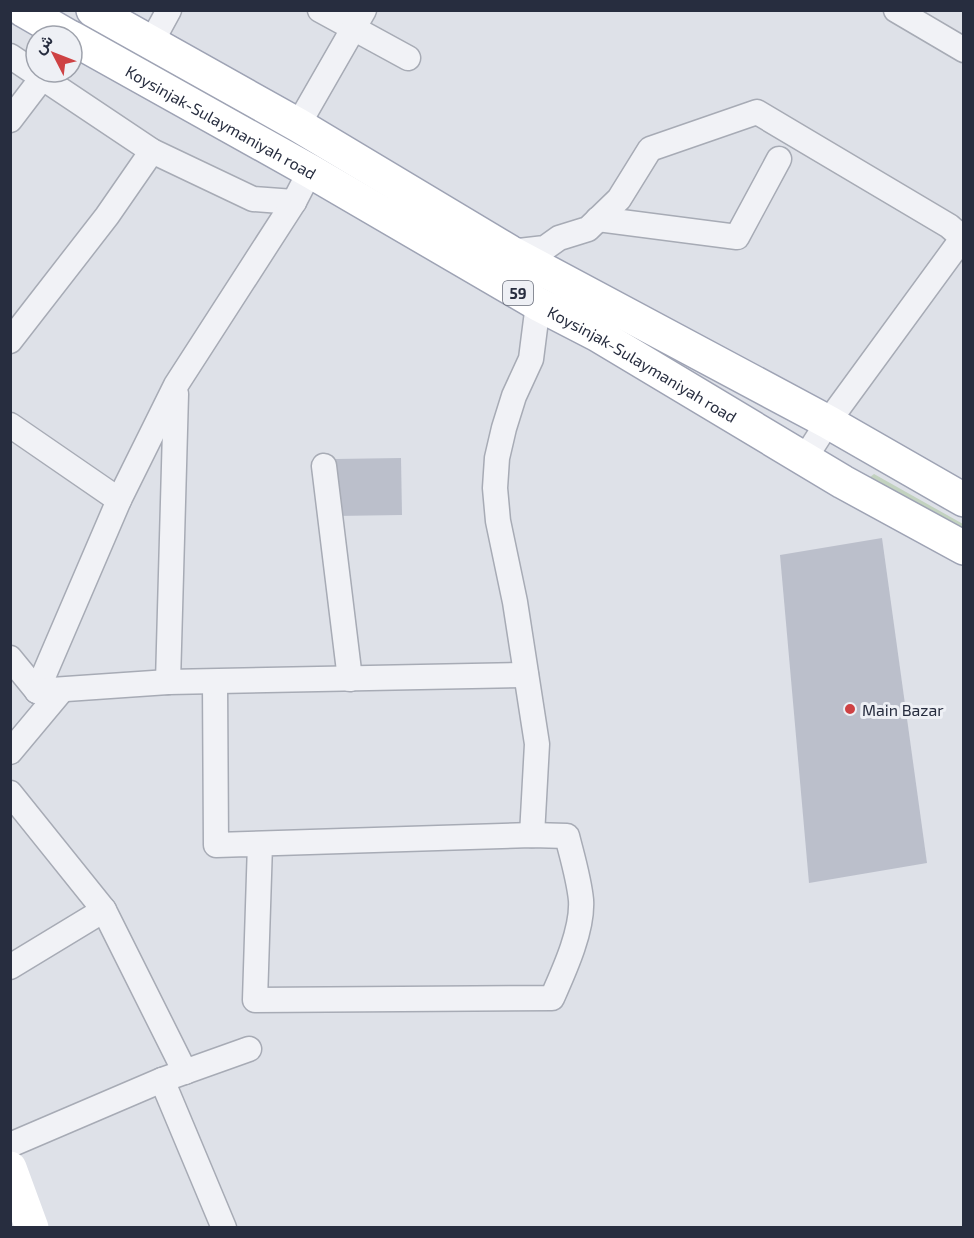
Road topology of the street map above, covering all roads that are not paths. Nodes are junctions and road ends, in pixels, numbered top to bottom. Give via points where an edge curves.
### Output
1 (23, 10) edge
2 (93, 10) edge
3 (169, 10) edge
4 (320, 10) edge
5 (896, 10) edge
6 (359, 20) edge
7 (47, 24) edge
8 (151, 43) junction
9 (84, 45) edge
10 (963, 50) edge
11 (10, 56) edge
12 (408, 58) dead end
13 (24, 66) edge
14 (37, 84) edge
15 (51, 84) edge
16 (10, 120) edge
17 (298, 125) junction
18 (152, 151) junction
19 (779, 159) dead end
20 (310, 171) junction
21 (294, 202) junction
22 (598, 219) junction
23 (963, 238) edge
24 (510, 252) junction
25 (538, 304) junction
26 (10, 340) edge
27 (176, 385) junction
28 (828, 422) junction
29 (10, 425) edge
30 (805, 458) junction
31 (324, 466) dead end
32 (119, 500) junction
33 (963, 500) edge
34 (963, 548) edge
35 (10, 658) edge
36 (526, 675) junction
37 (350, 679) junction
38 (168, 682) junction
39 (215, 682) junction
40 (49, 691) junction
41 (10, 752) edge
42 (10, 793) edge
43 (532, 835) junction
44 (260, 844) junction
45 (104, 910) junction
46 (10, 967) edge
47 (249, 1049) dead end
48 (185, 1072) junction
49 (162, 1080) junction
50 (10, 1145) edge
51 (10, 1168) edge
52 (32, 1227) edge
53 (224, 1227) edge

1 - 7 main road, Koysinjak-Sulaymaniyah road / 59
2 - 8 main road, 59
3 - 8 street
4 - 6 street
5 - 10 street
6 - 12 street
6 - 17 street
8 - 17 main road, 59
9 - 20 main road, Koysinjak-Sulaymaniyah road / 59
11 - 13 street
14 - 16 street
15 - 18 street
17 - 24 main road, 59
18 - 21 street via 253,200
18 - 26 street via 107,216
19 - 22 street via 737,237
20 - 21 street
20 - 25 main road, Koysinjak-Sulaymaniyah road / 59
21 - 27 street
22 - 23 street via 619,199 650,149 757,112
22 - 24 street via 588,229 559,238 545,248
23 - 28 street
24 - 28 main road, 59
25 - 30 main road, Koysinjak-Sulaymaniyah road / 59 via 598,335
25 - 36 street via 531,359 504,428 495,488
27 - 32 street
27 - 38 street
28 - 30 street
28 - 33 main road, 59
29 - 32 street
30 - 34 main road, Koysinjak-Sulaymaniyah road / 59
31 - 37 street
32 - 40 street
35 - 40 street
36 - 37 street
36 - 43 street via 537,744
37 - 39 street
38 - 39 street
38 - 40 street
39 - 44 street via 216,845
40 - 41 street
42 - 45 street
43 - 44 street
43 - 44 street via 567,836 581,901 578,928 552,998 255,1000
45 - 46 street
45 - 48 street
47 - 48 street
48 - 49 street
49 - 50 street
49 - 53 street
51 - 52 main road

